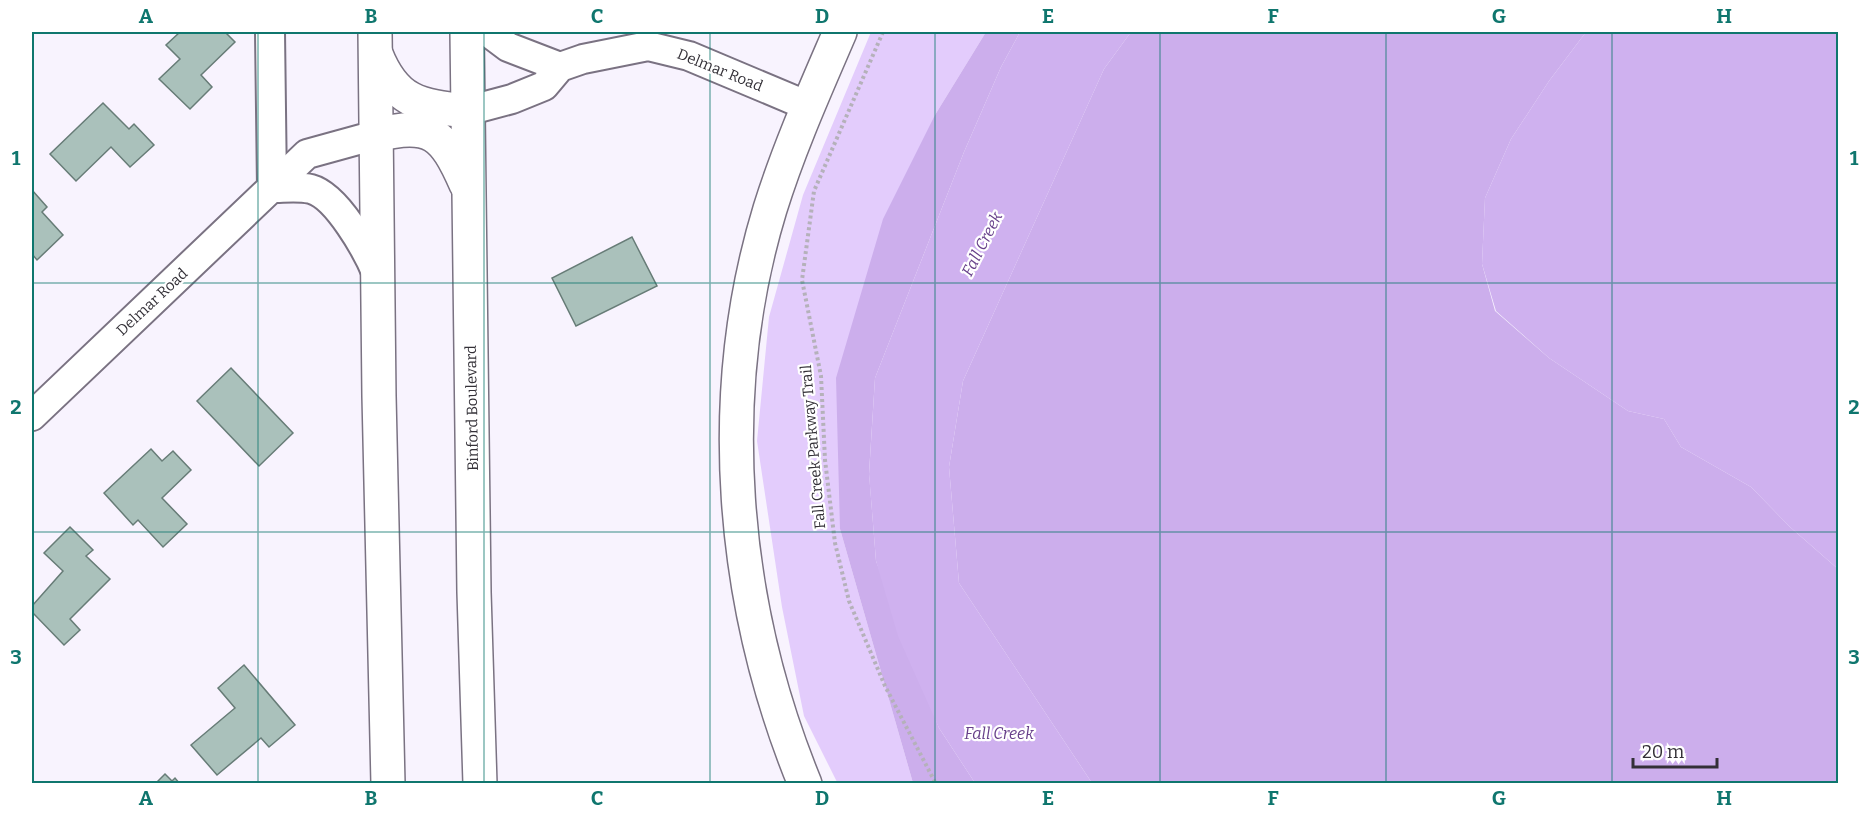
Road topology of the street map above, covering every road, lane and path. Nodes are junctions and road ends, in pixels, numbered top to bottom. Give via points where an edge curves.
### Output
1 (270, 32) edge
2 (467, 32) edge
3 (488, 32) edge
4 (840, 32) edge
5 (883, 32) edge
6 (375, 42) edge
7 (560, 67) junction
8 (808, 106) junction
9 (467, 111) junction
10 (376, 135) junction
11 (272, 188) junction
12 (468, 188) junction
13 (377, 274) junction
14 (32, 416) edge
15 (388, 783) edge
16 (480, 783) edge
17 (805, 783) edge
18 (936, 783) edge

1 - 11 street
2 - 9 main road, Binford Boulevard
3 - 7 street via 508,46
4 - 8 main road
5 - 18 path, Fall Creek Parkway Trail via 814,190 802,280 821,376 825,460 835,543 849,601 885,686
6 - 9 main road via 391,84 402,95 428,105
6 - 10 main road
7 - 8 street, Delmar Road via 614,51 654,47 689,56
7 - 9 street, Delmar Road via 544,86
8 - 17 main road via 781,173 752,283 743,346 737,441 738,498 756,630 775,704
9 - 12 main road, Binford Boulevard
10 - 11 street, Delmar Road via 307,154
10 - 12 main road via 408,128 429,132 449,150
10 - 13 main road
11 - 13 street via 312,189 331,204 359,238
11 - 14 street, Delmar Road
12 - 16 main road, Binford Boulevard
13 - 15 main road

